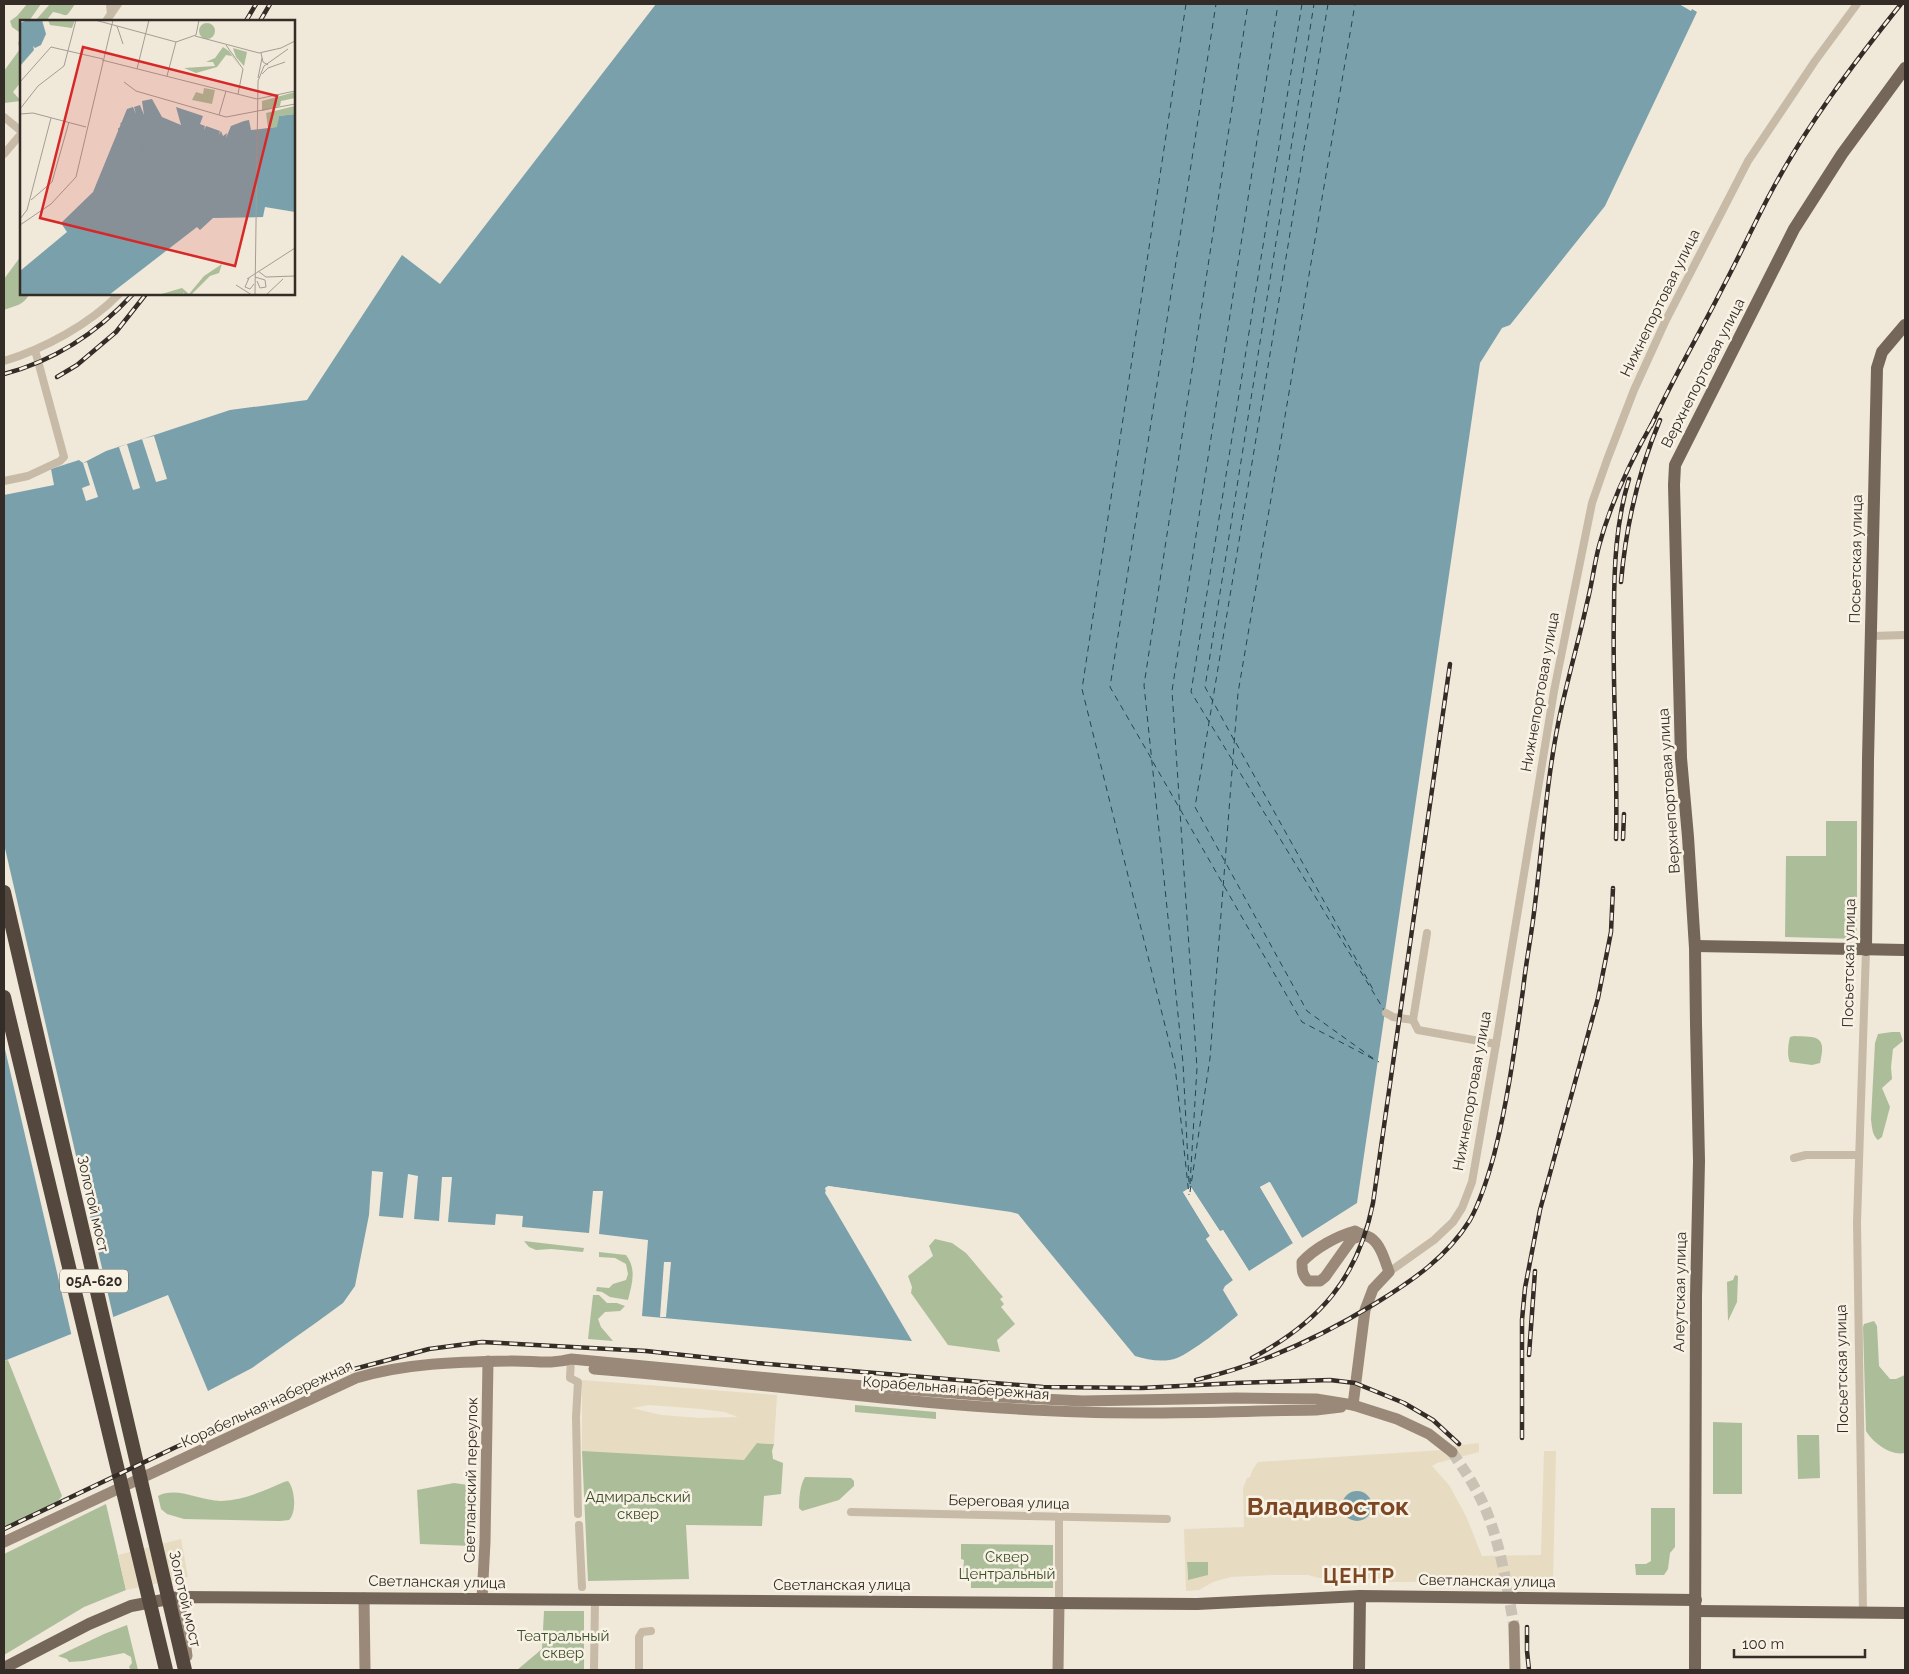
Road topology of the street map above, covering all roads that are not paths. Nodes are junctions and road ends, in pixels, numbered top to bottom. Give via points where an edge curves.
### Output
1 (110, 4) edge
2 (118, 4) edge
3 (1857, 4) edge
4 (111, 14) junction
5 (107, 20) edge
6 (1905, 68) edge
7 (4, 117) edge
8 (20, 132) edge
9 (20, 134) edge
10 (4, 154) edge
11 (118, 295) edge
12 (1905, 325) edge
13 (35, 350) junction
14 (4, 361) edge
15 (4, 481) edge
16 (1905, 635) edge
17 (1872, 636) junction
18 (4, 892) edge
19 (1692, 915) joint
20 (1427, 933) dead end
21 (1694, 946) junction
22 (1866, 950) junction
23 (1905, 950) edge
24 (4, 997) edge
25 (1386, 1013) dead end
26 (1413, 1020) junction
27 (1496, 1044) junction
28 (1858, 1154) junction
29 (1794, 1158) dead end
30 (1363, 1235) junction
31 (1388, 1272) junction
32 (488, 1361) junction
33 (567, 1363) junction
34 (1353, 1406) junction
35 (1452, 1452) tunnel mouth
36 (851, 1512) dead end
37 (578, 1514) dead end
38 (1059, 1517) junction
39 (1167, 1519) dead end
40 (579, 1526) dead end
41 (4, 1542) edge
42 (582, 1587) dead end
43 (1360, 1596) junction
44 (179, 1597) junction
45 (364, 1598) junction
46 (482, 1599) junction
47 (594, 1600) junction
48 (1059, 1603) junction
49 (1696, 1605) junction
50 (1863, 1613) junction
51 (1905, 1613) edge
52 (1514, 1626) tunnel mouth
53 (652, 1631) dead end
54 (4, 1668) edge
55 (166, 1670) edge
56 (186, 1670) edge
57 (365, 1670) edge
58 (594, 1670) edge
59 (639, 1670) edge
60 (1058, 1670) edge
61 (1359, 1670) edge
62 (1515, 1670) edge
63 (1695, 1670) edge

1 - 4 street
2 - 4 street
3 - 27 street, Нижнепортовая улица via 1748,161 1665,322 1634,390 1592,503 1554,691
4 - 5 street
6 - 19 main road, Верхнепортовая улица via 1842,154 1794,229 1675,465 1681,758
7 - 8 street
9 - 10 street
11 - 13 street via 68,332
12 - 17 main road, Посьетская улица via 1882,352 1877,368
13 - 14 street
13 - 15 street via 64,457 28,476
16 - 17 street
17 - 22 main road, Посьетская улица
18 - 56 highway, Золотой мост / 05А-620
19 - 21 main road, Алеутская улица
20 - 26 street
21 - 22 main road
21 - 49 main road, Алеутская улица via 1699,1157
22 - 23 main road
22 - 28 street, Посьетская улица
24 - 55 highway, 05А-620
25 - 26 street
26 - 27 street via 1418,1030
27 - 31 street, Нижнепортовая улица via 1472,1182 1462,1208 1440,1235
28 - 29 street
28 - 50 street, Посьетская улица
30 - 30 main road via 1355,1230 1346,1233 1308,1256 1302,1262 1304,1277 1308,1281 1320,1281 1352,1239
30 - 31 main road via 1372,1239 1380,1250
31 - 34 main road, Нижнепортовая улица via 1373,1289 1365,1310
32 - 33 main road, Корабельная набережная
32 - 41 main road, Корабельная набережная via 426,1364 356,1378
32 - 46 main road, Светланский переулок
33 - 34 main road, Корабельная набережная via 1083,1402 1316,1399
33 - 37 street via 570,1378 578,1382
34 - 35 main road, Корабельная набережная via 1410,1424
36 - 38 street, Береговая улица
38 - 39 street, Береговая улица
38 - 48 street
40 - 42 street
43 - 48 main road, Светланская улица via 1246,1602
43 - 49 main road, Светланская улица
43 - 61 main road
44 - 45 main road, Светланская улица
44 - 54 main road, Светланская улица via 131,1606
44 - 56 main road
45 - 46 main road, Светланская улица
45 - 57 main road
46 - 47 main road, Светланская улица
47 - 48 main road, Светланская улица
47 - 58 street
48 - 60 main road
49 - 50 main road, Светланская улица
49 - 63 main road, Алеутская улица
50 - 51 main road, Светланская улица
52 - 62 main road
53 - 59 street via 642,1632 639,1637

